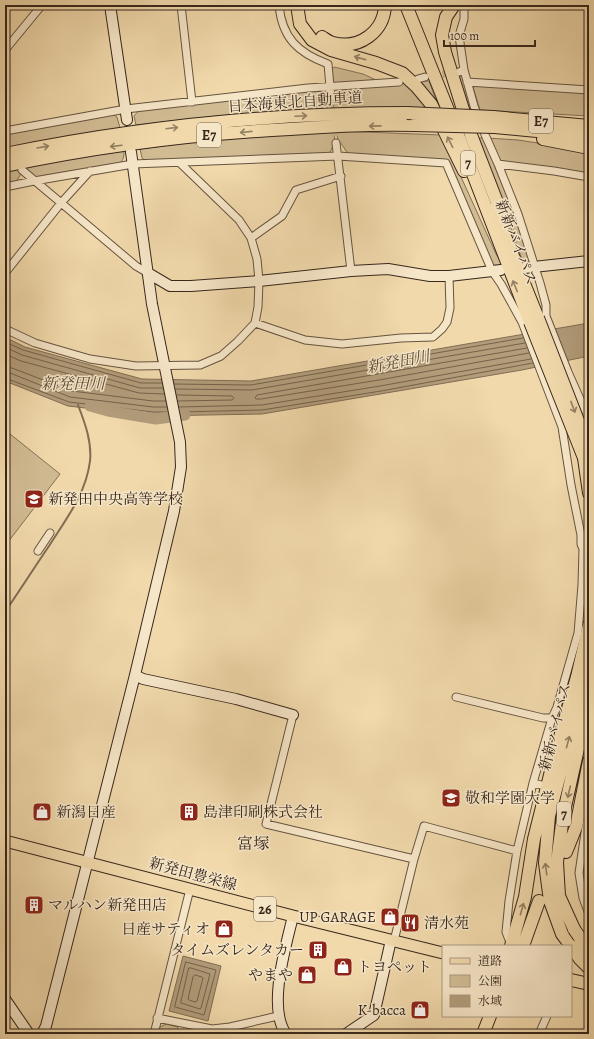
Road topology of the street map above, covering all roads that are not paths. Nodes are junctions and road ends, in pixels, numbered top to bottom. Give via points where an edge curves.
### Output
1 (42, 5) edge
2 (110, 5) edge
3 (181, 5) edge
4 (279, 5) edge
5 (297, 5) edge
6 (303, 5) edge
7 (386, 5) edge
8 (406, 5) edge
9 (414, 5) edge
10 (459, 7) edge
11 (5, 50) edge
12 (399, 82) dead end
13 (468, 82) junction
14 (330, 87) junction
15 (589, 90) edge
16 (332, 98) tunnel mouth
17 (192, 102) junction
18 (126, 109) junction
19 (519, 119) junction
20 (127, 120) dead end
21 (589, 120) edge
22 (495, 125) junction
23 (589, 126) edge
24 (5, 131) edge
25 (589, 136) edge
26 (336, 143) tunnel mouth
27 (589, 148) edge
28 (131, 152) dead end
29 (5, 154) edge
30 (338, 156) junction
31 (180, 163) junction
32 (133, 164) junction
33 (498, 164) junction
34 (5, 166) edge
35 (22, 170) dead end
36 (90, 171) junction
37 (340, 176) junction
38 (589, 178) edge
39 (34, 181) junction
40 (5, 187) edge
41 (61, 203) junction
42 (500, 236) junction
43 (252, 238) junction
44 (589, 261) edge
45 (529, 267) junction
46 (496, 270) junction
47 (351, 271) junction
48 (5, 273) edge
49 (148, 273) junction
50 (449, 276) junction
51 (259, 281) junction
52 (534, 320) junction
53 (255, 323) junction
54 (5, 329) edge
55 (165, 368) junction
56 (589, 419) edge
57 (562, 427) junction
58 (589, 428) edge
59 (586, 454) edge
60 (589, 493) edge
61 (50, 533) dead end
62 (586, 550) edge
63 (38, 551) dead end
64 (589, 625) edge
65 (589, 653) edge
66 (135, 675) junction
67 (456, 697) dead end
68 (589, 699) edge
69 (293, 715) joint
70 (552, 718) junction
71 (589, 761) edge
72 (533, 783) junction
73 (541, 784) dead end
74 (589, 806) edge
75 (5, 841) edge
76 (517, 851) junction
77 (566, 852) dead end
78 (414, 859) junction
79 (87, 862) junction
80 (190, 889) junction
81 (539, 900) dead end
82 (589, 914) edge
83 (293, 916) junction
84 (393, 941) junction
85 (589, 942) edge
86 (511, 945) edge
87 (511, 945) edge
88 (523, 945) edge
89 (570, 945) edge
90 (572, 947) edge
91 (589, 951) edge
92 (442, 953) edge
93 (572, 954) edge
94 (589, 968) edge
95 (572, 980) edge
96 (589, 984) edge
97 (572, 988) edge
98 (589, 992) edge
99 (5, 999) edge
100 (278, 1016) junction
101 (490, 1017) edge
102 (498, 1017) edge
103 (546, 1017) edge
104 (157, 1018) junction
105 (540, 1033) edge
106 (30, 1034) edge
107 (42, 1034) edge
108 (154, 1034) edge
109 (286, 1034) edge
110 (346, 1034) edge
111 (482, 1034) edge
112 (491, 1034) edge

1 - 11 street
2 - 18 street
3 - 17 street
4 - 14 street via 286,33 298,48 311,58 328,64
42 -> 5 highway via 424,94 402,74 376,63 331,50 312,40 300,24
6 - 7 highway via 307,20 317,35 333,43 350,44 366,39 379,28
8 - 42 highway, 新新バイパス / 7
9 - 42 highway, 新新バイパス / 7
10 - 13 street via 464,19 459,36 462,71
10 - 42 highway via 446,17 442,35 445,52 471,135 500,210
12 - 14 street
13 - 15 street
13 - 33 street via 474,106
14 - 16 street
14 - 17 street
17 - 18 street
18 - 20 street
18 - 24 street
19 - 21 highway
19 - 22 highway, 日本海東北自動車道 / E7
19 - 23 highway, 日本海東北自動車道 / E7
22 - 25 highway, 日本海東北自動車道 / E7
22 - 27 highway
29 -> 22 highway, 日本海東北自動車道 / E7, bridge via 108,135 250,119 407,113
22 -> 34 highway, 日本海東北自動車道 / E7, bridge via 320,127 246,132 104,147
26 - 30 street
28 - 32 street
30 - 31 street
30 - 37 street
30 - 46 street via 446,162
31 - 32 street
31 - 43 street via 235,215
32 - 36 street
32 - 49 street
33 - 38 street via 554,170
33 - 45 street via 518,214
35 - 39 street
36 - 39 street
36 - 41 street
37 - 43 street via 296,190 282,216
37 - 47 street
39 - 40 street
39 - 41 street
41 - 48 street
41 - 49 street via 136,266
42 - 52 highway, 新新バイパス / 7
43 - 51 street
44 - 45 street
45 - 52 street via 540,283 546,305
46 - 50 street
46 - 52 street via 501,284
47 - 50 street via 388,269 430,276
47 - 51 street
49 - 51 street via 170,286
49 - 55 street
50 - 53 street via 450,308 447,322 433,337 342,344 305,340
51 - 53 street
52 - 56 street via 575,388
52 - 57 street via 551,399
52 - 59 highway, 新新バイパス / 7, bridge
53 - 55 street via 221,356 200,365
54 - 55 street via 35,343 90,358
55 - 66 street via 176,423 181,467
57 - 58 street
57 - 62 street via 581,544
59 - 60 highway, 新新バイパス / 7
61 - 63 street
62 - 70 street via 578,633
86 -> 64 highway, 7 via 525,897 534,839
89 -> 65 highway, 新新バイパス / 7 via 562,934 550,901 544,863 549,816 582,690
66 - 69 street
66 - 79 street
67 - 70 street
68 -> 91 highway, 新新バイパス / 7, bridge via 563,816 557,862 559,896 574,929
69 - 78 street via 266,824
70 - 72 street
71 - 77 highway, 7 via 576,828
72 - 73 street
72 - 76 street
74 - 82 street via 579,873 583,898
75 - 79 main road, 新発田豊栄線 / 26
76 - 78 street via 424,826
76 - 87 street via 506,932
78 - 84 street
79 - 80 main road, 新発田豊栄線 / 26
79 - 107 street
80 - 83 main road, 新発田豊栄線 / 26
80 - 104 street
81 - 88 highway
83 - 84 main road, 新発田豊栄線 / 26
83 - 100 street via 280,974
84 - 92 main road, 新発田豊栄線 / 26
84 - 110 street via 374,1015
85 - 93 street
90 - 94 highway, 新新バイパス / 7, bridge
95 - 96 highway
97 - 98 highway
99 - 106 street
100 - 104 street via 212,1029
100 - 109 street
101 - 111 highway
102 - 112 highway
103 - 105 street
104 - 108 street

